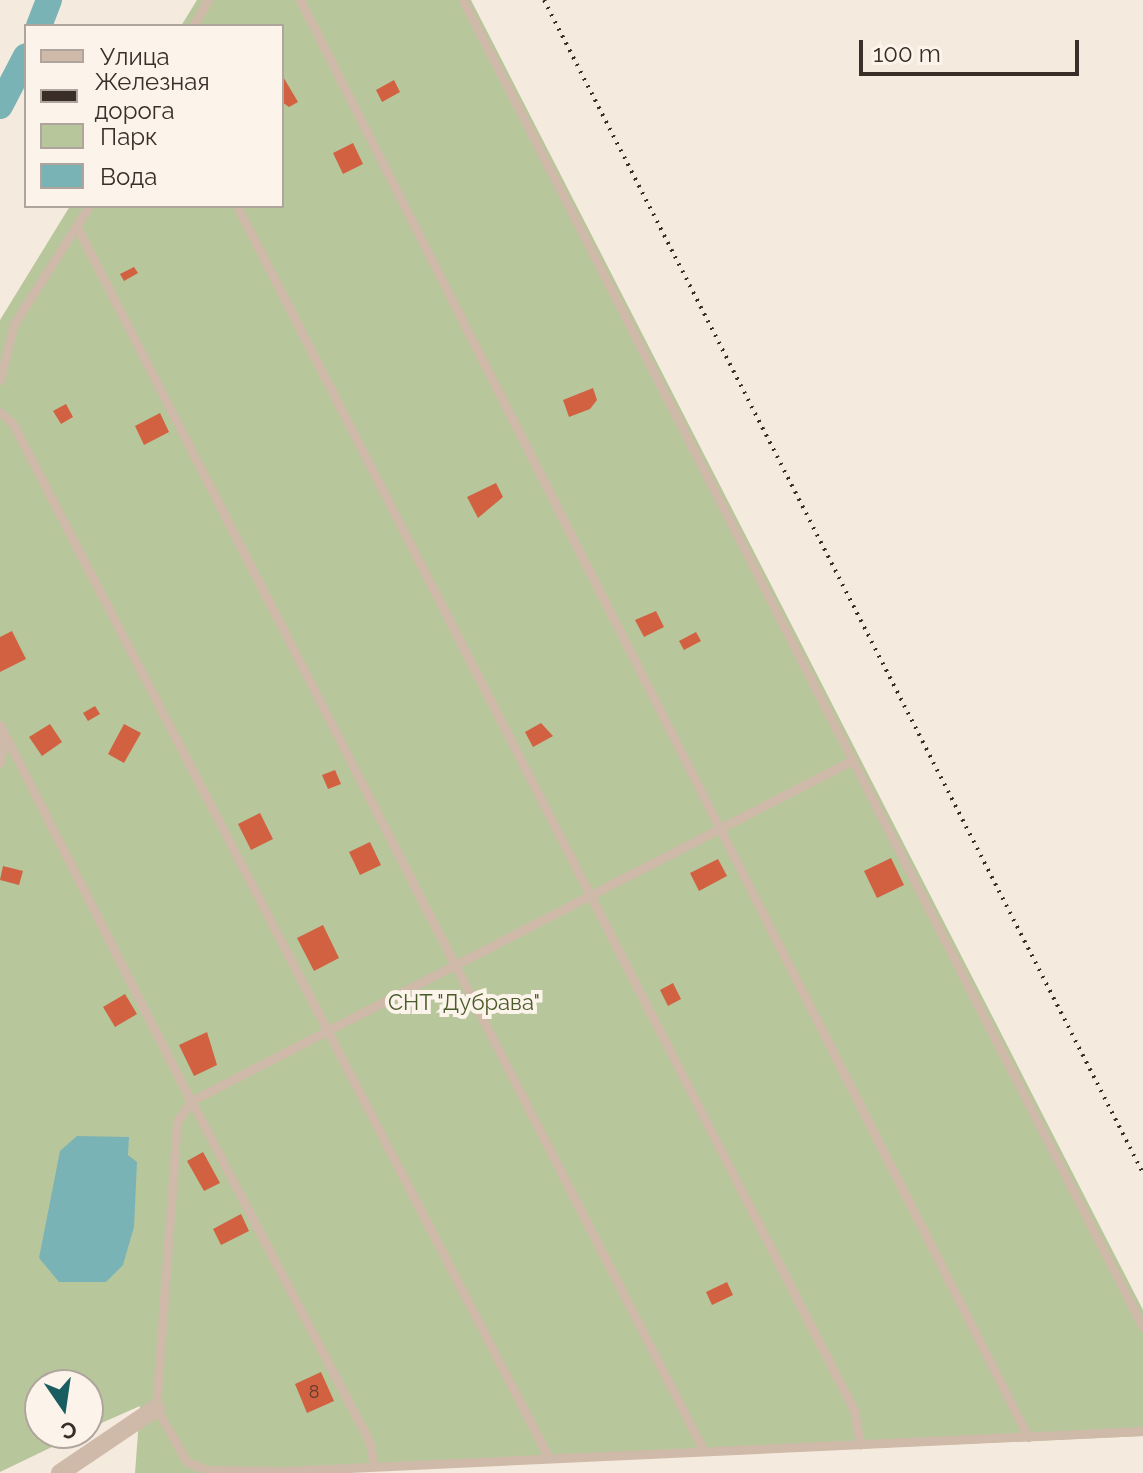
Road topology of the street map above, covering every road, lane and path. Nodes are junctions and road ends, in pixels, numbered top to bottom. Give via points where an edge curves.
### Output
1 (208, 0) edge
2 (300, 0) edge
3 (463, 0) edge
4 (194, 24) edge
5 (88, 208) edge
6 (238, 208) edge
7 (77, 227) junction
8 (0, 380) edge
9 (0, 412) edge
10 (0, 725) edge
11 (4, 736) junction
12 (851, 761) junction
13 (0, 763) edge
14 (720, 829) junction
15 (589, 896) junction
16 (457, 963) junction
17 (326, 1031) junction
18 (191, 1101) junction
19 (1143, 1327) edge
20 (156, 1408) junction
21 (1143, 1431) edge
22 (1028, 1437) junction
23 (860, 1444) junction
24 (704, 1451) junction
25 (549, 1458) junction
26 (374, 1466) junction
27 (60, 1473) edge

1 - 4 lane
2 - 14 lane
3 - 12 lane
5 - 7 lane
6 - 15 lane
7 - 8 lane via 20,312
7 - 16 lane
9 - 17 lane via 13,424
10 - 11 lane
11 - 13 lane
11 - 18 lane
12 - 14 lane
12 - 19 lane
14 - 15 lane
14 - 22 lane via 1010,1390
15 - 16 lane
15 - 23 lane via 854,1410
16 - 17 lane
16 - 24 lane
17 - 18 lane
17 - 25 lane
18 - 20 lane via 177,1122
18 - 26 lane via 369,1441
20 - 26 lane via 198,1468
20 - 27 street
21 - 22 lane
22 - 23 lane
23 - 24 lane
24 - 25 lane
25 - 26 lane

